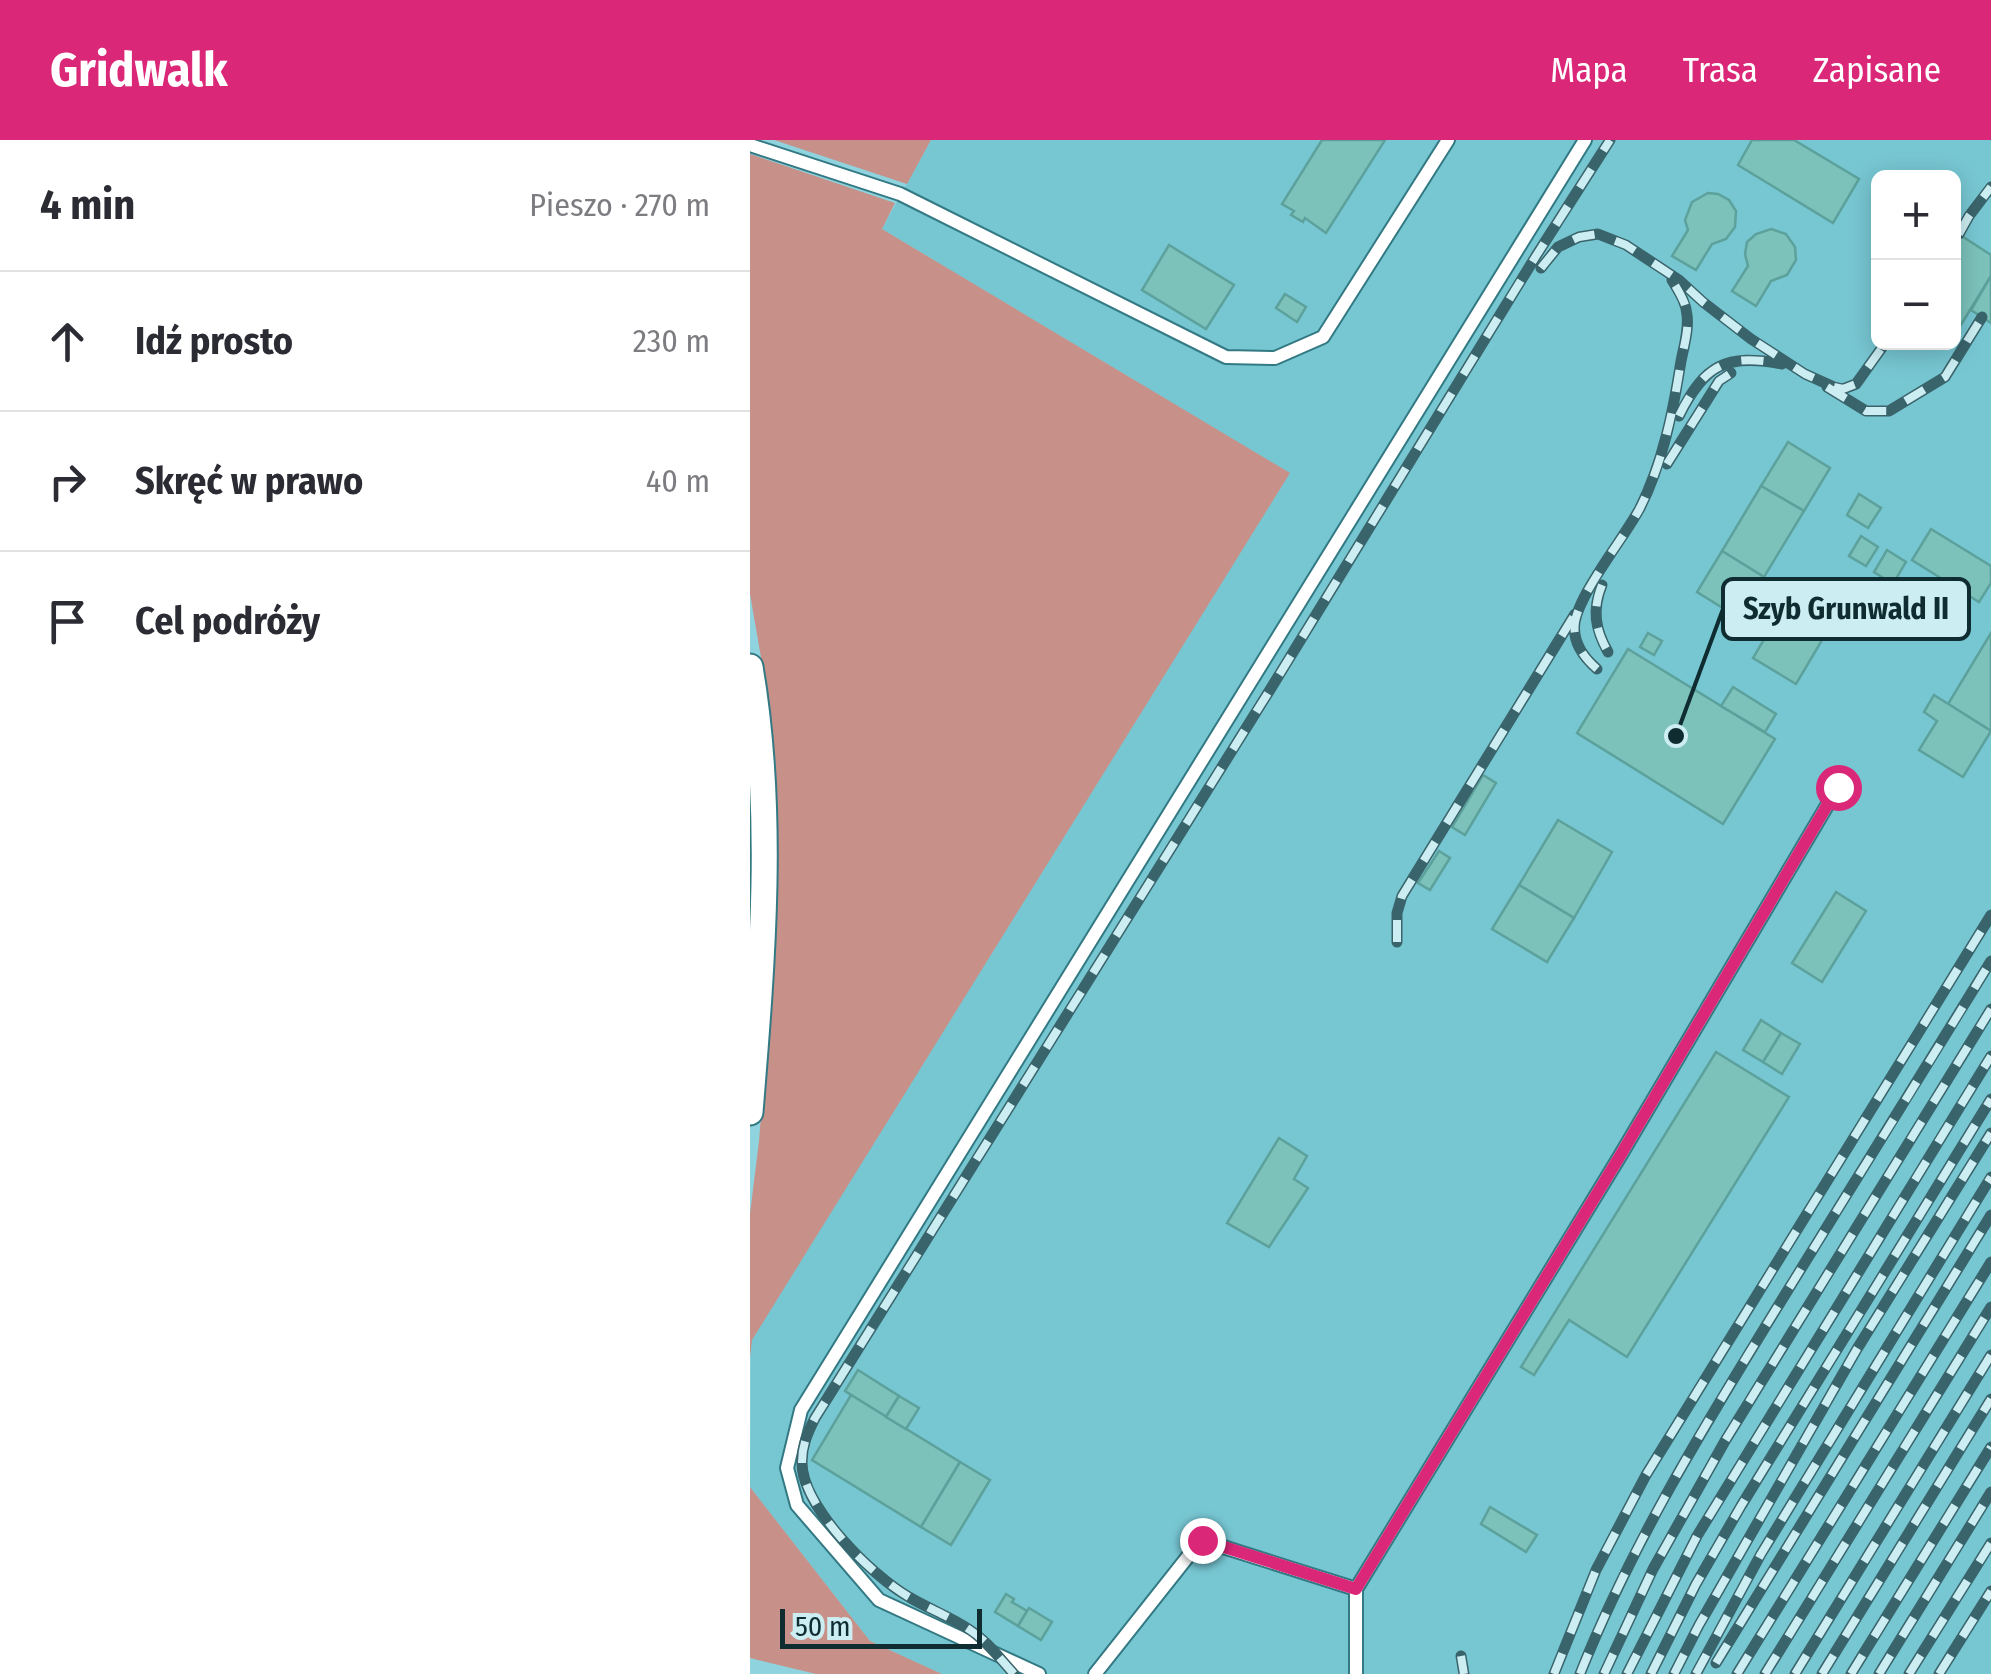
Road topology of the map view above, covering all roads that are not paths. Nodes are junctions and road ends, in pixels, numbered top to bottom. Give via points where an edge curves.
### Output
1 (1448, 140) edge
2 (1585, 140) edge
3 (750, 144) edge
4 (750, 667) edge
5 (1838, 787) dead end
6 (750, 1112) edge
7 (1356, 1589) junction
8 (1039, 1674) edge
9 (1095, 1674) edge
10 (1356, 1674) edge

1 - 3 lane via 1324,337 1275,358 1226,357 900,194
2 - 8 lane via 801,1410 788,1468 798,1505 879,1600
4 - 6 street via 764,848
5 - 7 lane
7 - 9 lane via 1202,1540
7 - 10 lane

